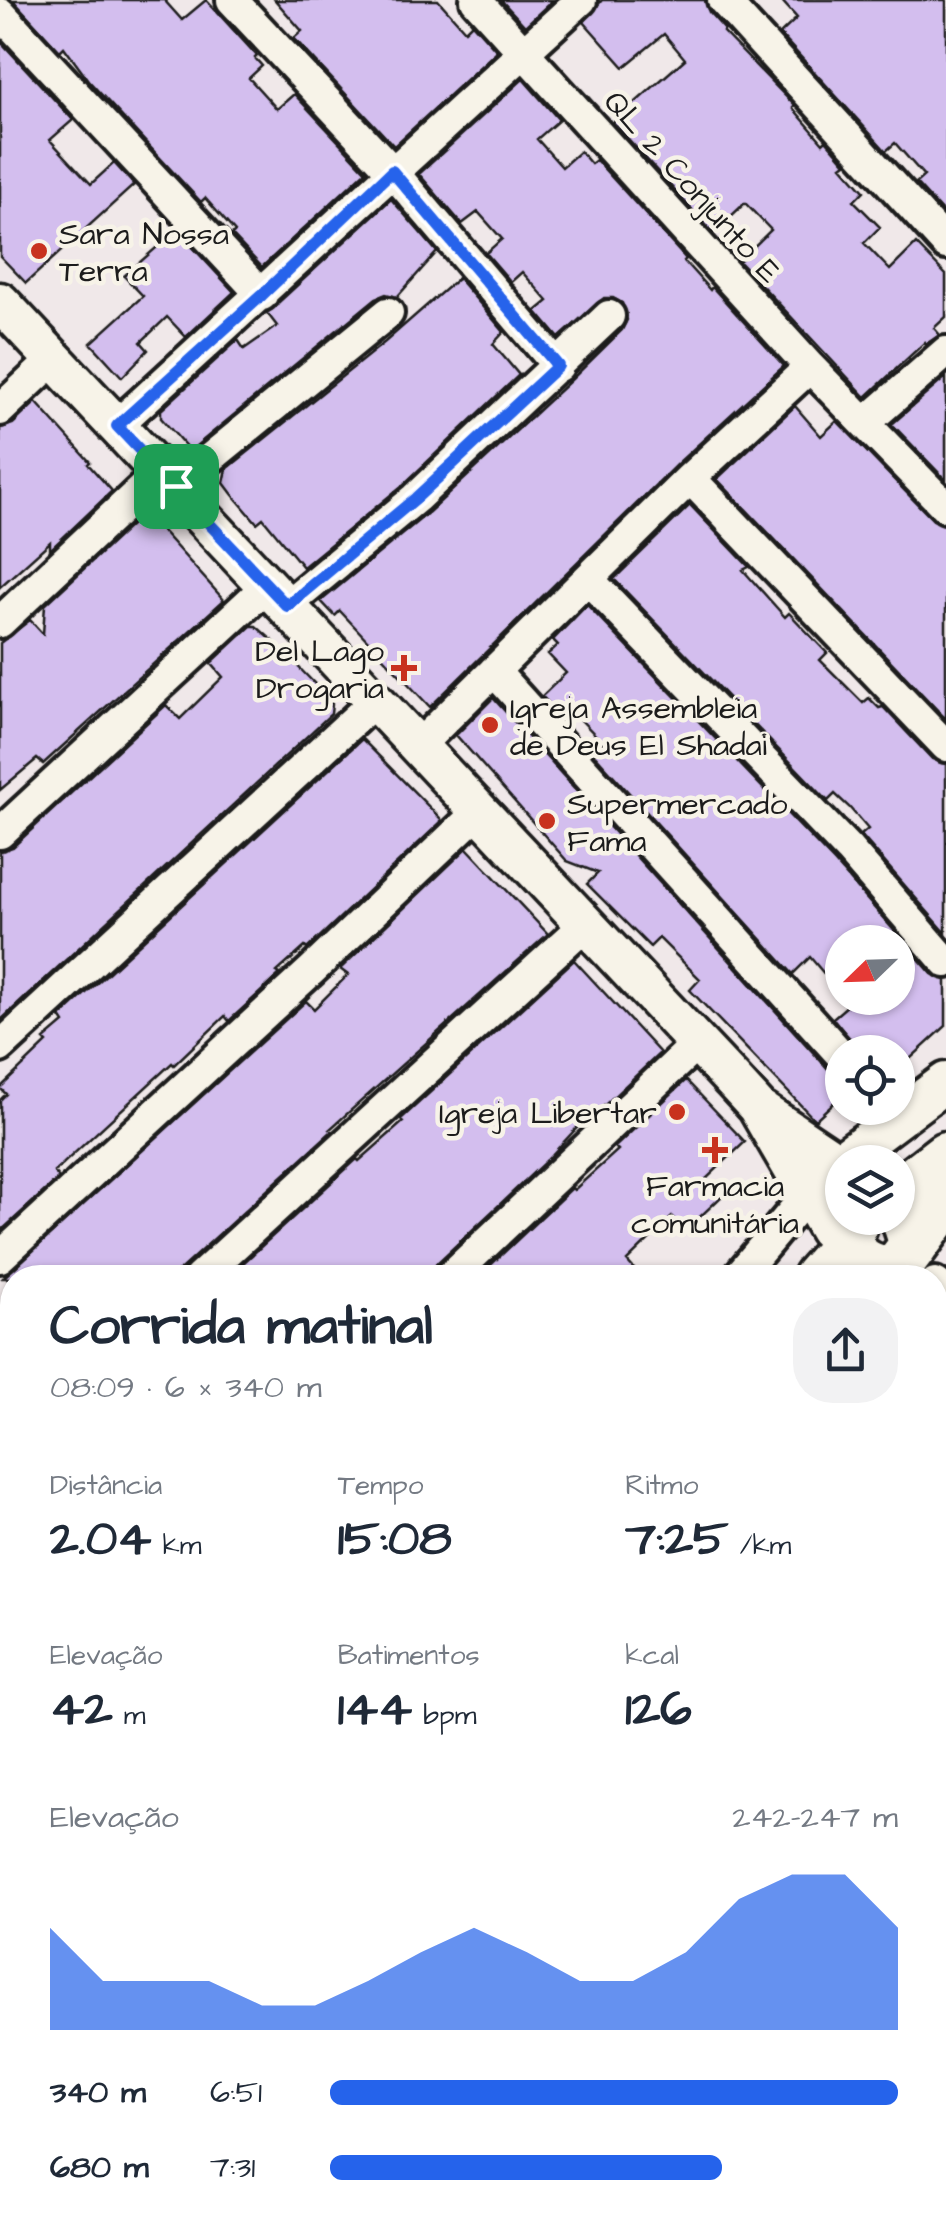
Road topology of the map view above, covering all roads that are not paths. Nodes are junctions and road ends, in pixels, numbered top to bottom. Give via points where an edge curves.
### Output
1 (232, 0) edge
2 (476, 0) edge
3 (581, 0) edge
4 (723, 0) edge
5 (0, 13) edge
6 (525, 52) junction
7 (392, 171) junction
8 (946, 244) edge
9 (262, 295) junction
10 (0, 302) edge
11 (388, 313) dead end
12 (608, 316) dead end
13 (946, 352) edge
14 (54, 359) junction
15 (558, 366) junction
16 (810, 367) junction
17 (0, 410) edge
18 (865, 422) junction
19 (117, 426) junction
20 (169, 478) junction
21 (690, 478) junction
22 (946, 507) edge
23 (588, 579) junction
24 (278, 595) junction
25 (0, 622) edge
26 (494, 671) junction
27 (376, 700) junction
28 (418, 746) junction
29 (946, 746) edge
30 (480, 810) junction
31 (0, 833) edge
32 (587, 924) junction
33 (946, 962) edge
34 (825, 1037) edge
35 (698, 1043) junction
36 (0, 1047) edge
37 (946, 1082) edge
38 (915, 1100) edge
39 (756, 1108) junction
40 (880, 1125) edge
41 (859, 1145) edge
42 (825, 1154) edge
43 (946, 1156) edge
44 (825, 1178) edge
45 (915, 1180) edge
46 (806, 1195) junction
47 (946, 1201) edge
48 (839, 1246) edge
49 (0, 1256) edge
50 (907, 1261) edge
51 (213, 1265) edge
52 (464, 1265) edge
53 (747, 1265) edge
54 (866, 1265) edge

1 - 7 street
2 - 6 street, QL 2 Conjunto E
3 - 6 street
4 - 8 street
5 - 9 street
6 - 7 street
6 - 16 street, QL 2 Conjunto E
7 - 9 street
7 - 15 street
9 - 19 street
10 - 14 street
11 - 20 street
12 - 15 street
13 - 18 street
14 - 17 street
14 - 19 street
15 - 24 street via 416,498
16 - 18 street, QL 2 Conjunto E
16 - 21 street
18 - 22 street, QL 2 Conjunto E
19 - 20 street
20 - 24 street
20 - 25 street
21 - 23 street
21 - 29 street
23 - 26 street
23 - 33 street via 849,850
24 - 27 street
24 - 31 street
26 - 28 street
26 - 34 street
27 - 28 street
27 - 36 street
28 - 30 street
30 - 32 street
30 - 49 street
32 - 35 street
32 - 51 street
35 - 39 street
35 - 52 street
37 - 38 street
39 - 42 street
39 - 46 street
40 - 41 street
43 - 45 main road
44 - 46 street
46 - 48 street
46 - 53 street
47 - 50 main road
48 - 54 main road

